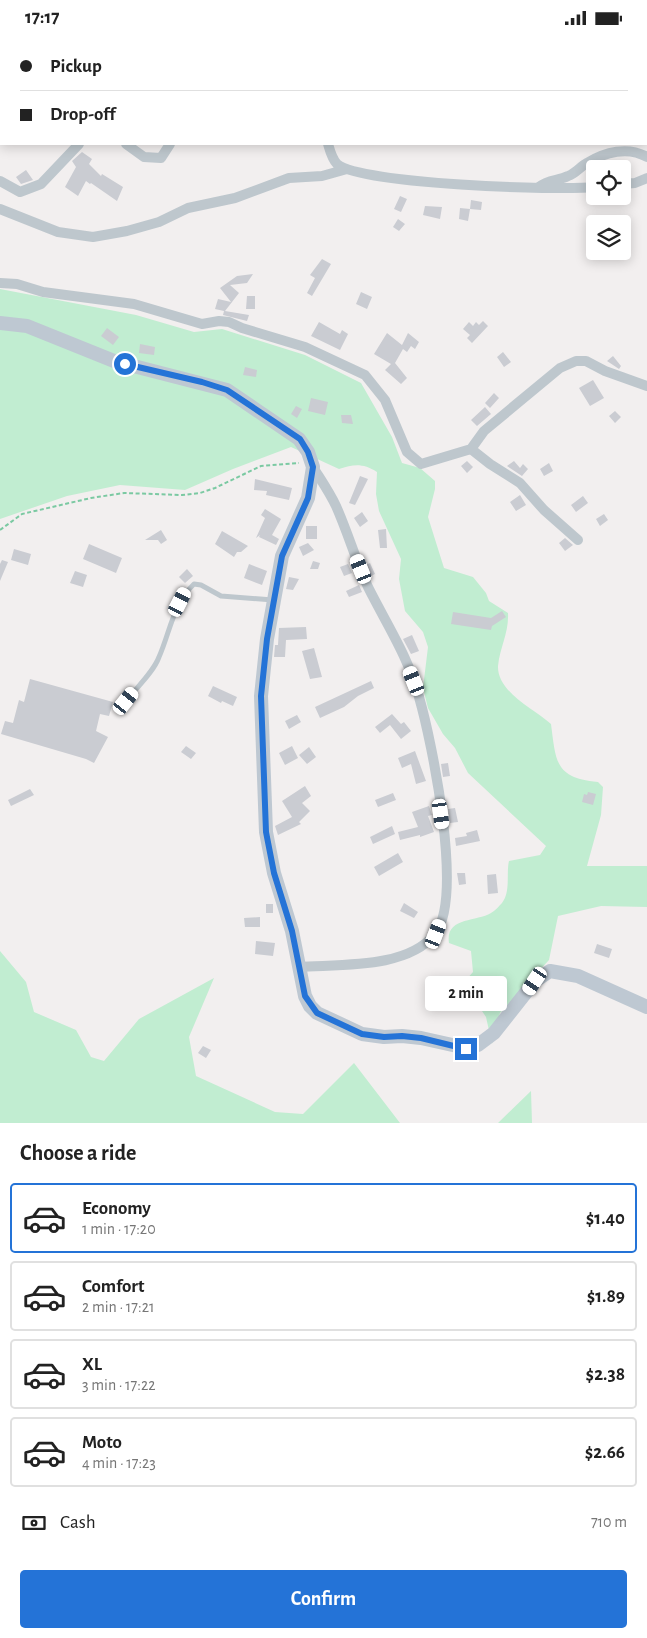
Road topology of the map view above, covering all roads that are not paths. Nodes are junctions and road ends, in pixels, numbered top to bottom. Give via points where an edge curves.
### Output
1 (78, 145) edge
2 (127, 145) edge
3 (169, 145) edge
4 (328, 145) edge
5 (647, 157) edge
6 (347, 169) junction
7 (647, 178) edge
8 (0, 181) edge
9 (631, 183) edge
10 (586, 187) edge
11 (538, 188) junction
12 (0, 209) edge
13 (0, 283) edge
14 (0, 323) edge
15 (647, 386) edge
16 (472, 449) junction
17 (312, 465) junction
18 (578, 540) dead end
19 (274, 600) junction
20 (126, 701) dead end
21 (299, 967) junction
22 (647, 1007) edge

1 - 8 street via 41,184 20,192
2 - 3 street via 144,157 161,158
4 - 6 street via 337,164
5 - 11 street via 639,152 611,152 569,176 544,182
6 - 11 street via 387,178
6 - 12 street via 322,176 289,178 235,199 188,208 127,231 93,237 58,232
7 - 9 street
10 - 11 street
13 - 16 street via 43,293 134,304 202,324 229,322 305,347 365,375 385,400 407,452 421,464
14 - 17 main road via 27,326 114,361 227,390 300,439
15 - 16 street via 586,361 576,361 560,368 484,431
16 - 18 street via 520,483
17 - 19 main road via 308,498 282,556
17 - 21 street via 335,505 367,585 402,653 419,696 434,763 448,881 445,908 436,934 414,952 391,960
19 - 20 lane via 221,595 194,584 185,592 176,611 159,659
19 - 21 main road via 261,696 266,832
21 - 22 main road via 305,996 317,1013 362,1034 421,1038 459,1048 483,1042 503,1023 535,981 550,971 578,976

